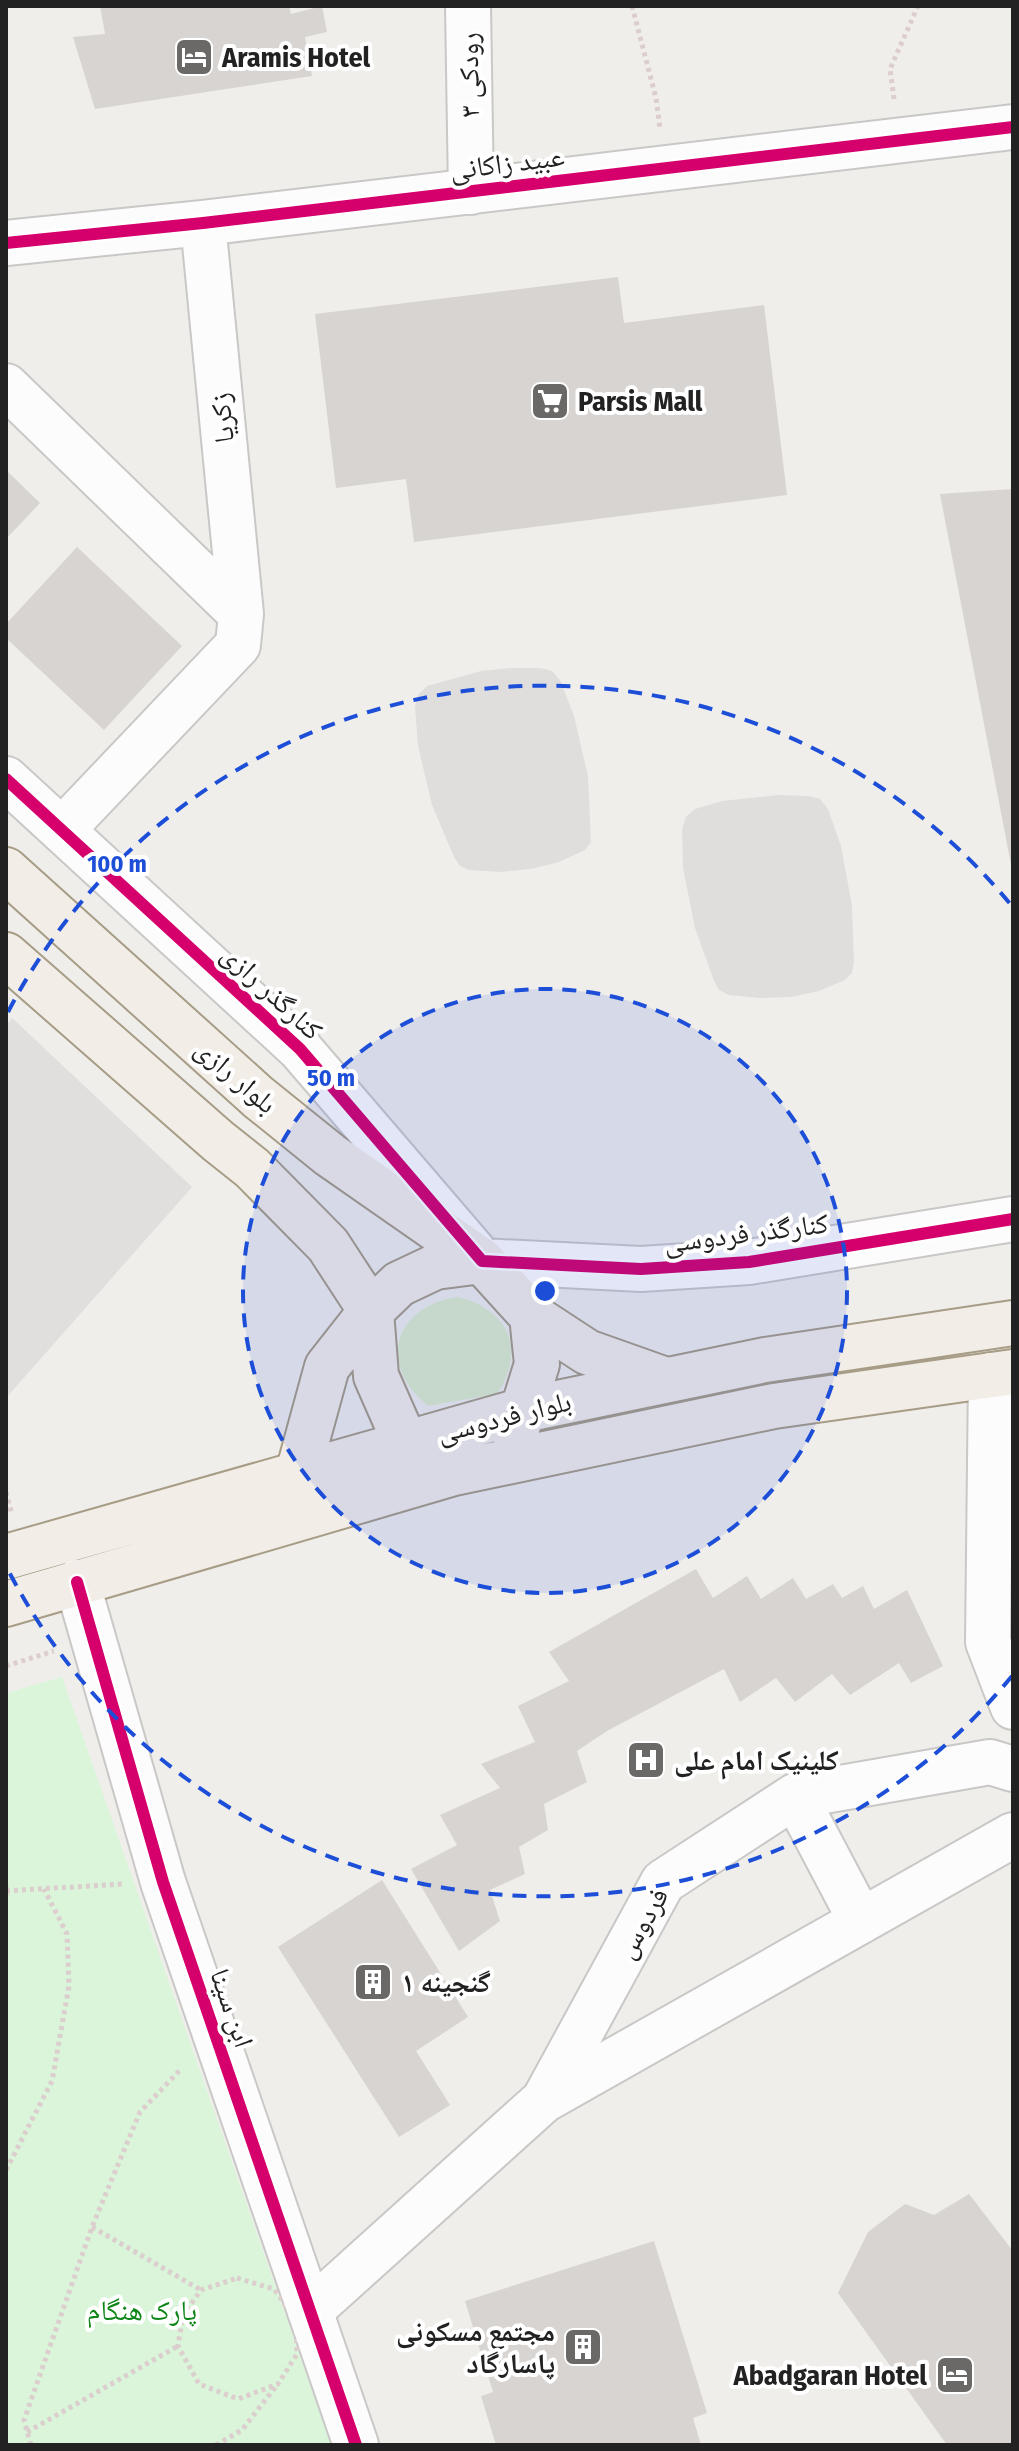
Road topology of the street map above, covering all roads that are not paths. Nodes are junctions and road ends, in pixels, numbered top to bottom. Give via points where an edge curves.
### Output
1 (468, 6) edge
2 (1013, 127) edge
3 (471, 192) junction
4 (203, 223) junction
5 (6, 243) edge
6 (6, 386) edge
7 (241, 614) junction
8 (6, 779) edge
9 (62, 830) junction
10 (6, 870) edge
11 (6, 955) edge
12 (330, 1155) junction
13 (252, 1168) junction
14 (1013, 1219) edge
15 (482, 1261) junction
16 (371, 1311) junction
17 (532, 1316) junction
18 (1013, 1323) edge
19 (1002, 1374) edge
20 (666, 1380) junction
21 (524, 1410) junction
22 (405, 1442) junction
23 (507, 1460) junction
24 (298, 1473) junction
25 (454, 1473) junction
26 (67, 1539) junction
27 (6, 1557) edge
28 (77, 1582) junction
29 (6, 1604) edge
30 (1013, 1707) edge
31 (1013, 1769) edge
32 (795, 1796) junction
33 (1013, 1835) edge
34 (861, 1921) junction
35 (544, 2100) junction
36 (310, 2311) junction
37 (356, 2445) edge

1 - 3 street, رودکی ۳
2 - 3 street, عبید زاکانی
3 - 4 street, عبید زاکانی
4 - 5 street, عبید زاکانی
4 - 7 street, زکریا
6 - 7 street
7 - 9 street, زکریا via 238,645
8 - 9 street, کنارگذر رازی
9 - 15 street, کنارگذر رازی via 300,1049
10 - 12 main road, بلوار رازی via 246,1087
11 - 13 main road
12 - 13 main road
12 - 15 main road, بلوار رازی
13 - 16 main road via 328,1245
14 - 15 street, کنارگذر فردوسی via 749,1262 641,1269
15 - 16 main road via 435,1267 399,1284
15 - 17 main road
16 - 22 main road via 376,1376
16 - 24 main road via 327,1367
17 - 20 main road via 587,1352
17 - 21 main road via 537,1364
18 - 20 main road, بلوار فردوسی
19 - 23 main road, بلوار فردوسی via 774,1406
19 - 30 street via 988,1642
20 - 21 main road, بلوار فردوسی
21 - 22 main road, بلوار فردوسی
21 - 23 main road
22 - 24 main road, بلوار فردوسی
22 - 25 main road
23 - 25 main road, بلوار فردوسی
24 - 26 main road, بلوار فردوسی
25 - 28 main road, بلوار فردوسی
26 - 27 main road, بلوار فردوسی
26 - 28 main road
28 - 29 main road, بلوار فردوسی
28 - 36 street, ابن سینا via 163,1882
31 - 32 street, فردوس via 990,1762
32 - 34 street
32 - 35 street, فردوس via 663,1882
33 - 34 street, فردوس
34 - 35 street, فردوس
35 - 36 street, فردوس
36 - 37 street, ابن سینا

